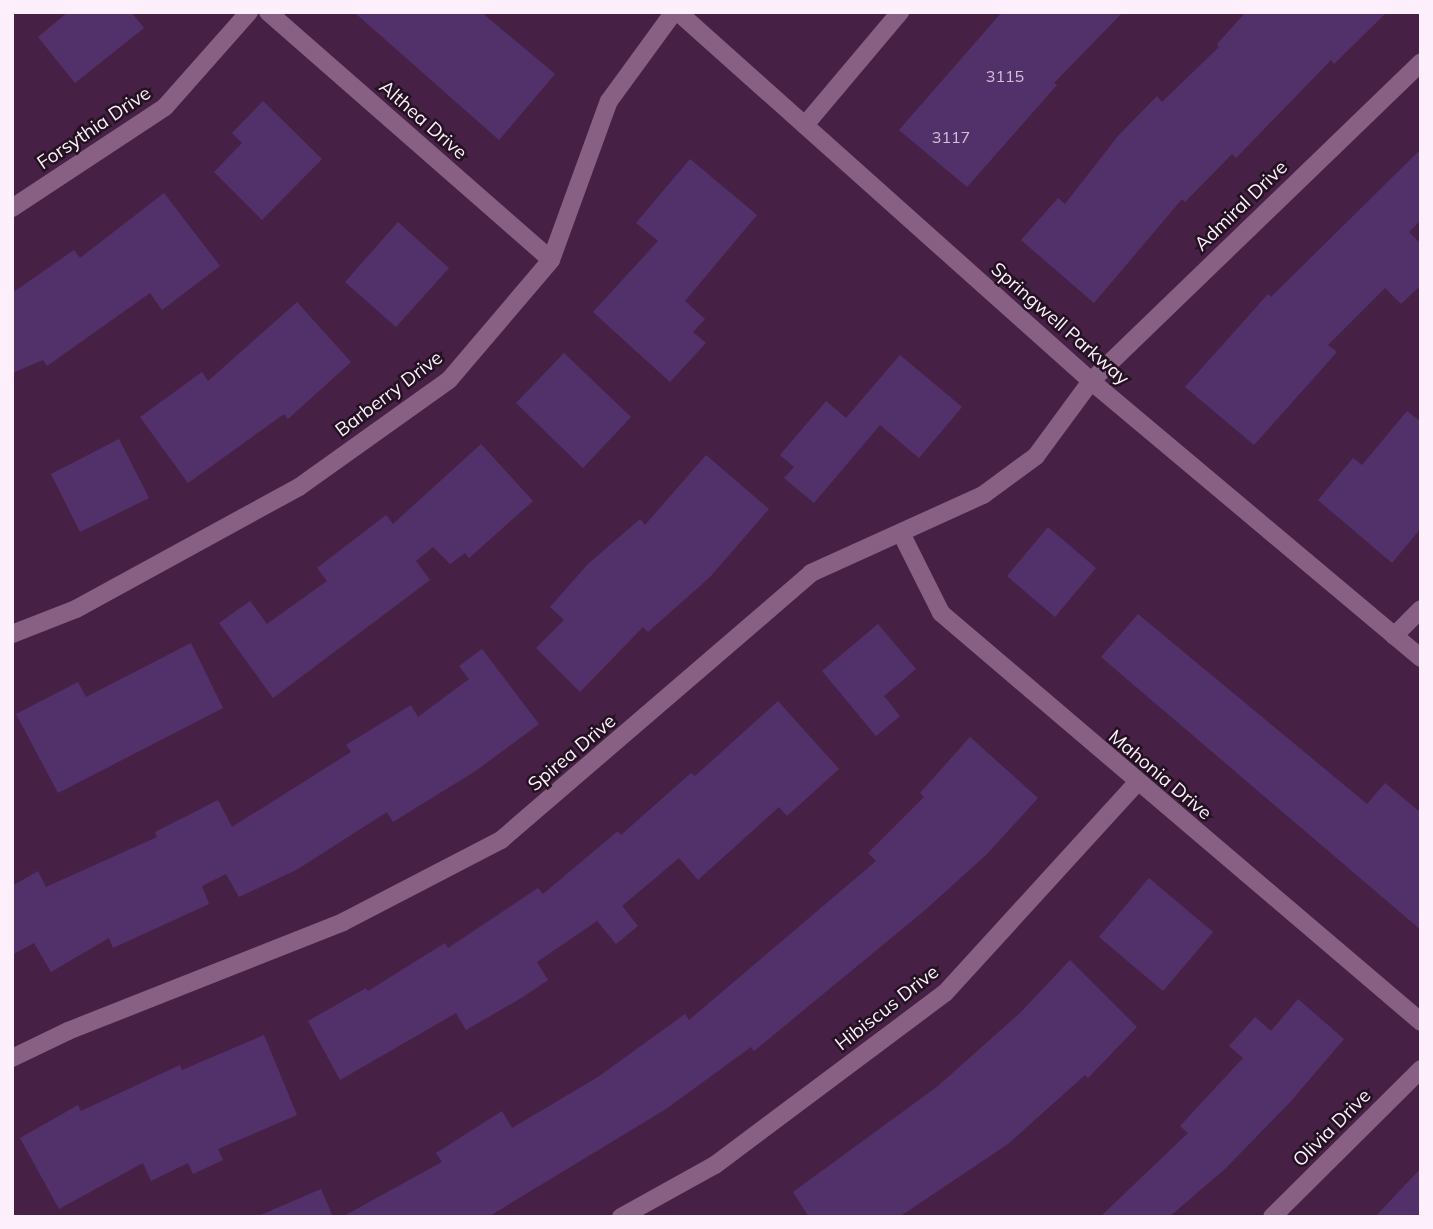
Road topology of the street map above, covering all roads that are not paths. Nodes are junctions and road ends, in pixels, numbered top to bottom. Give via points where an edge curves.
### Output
1 (249, 12) edge
2 (268, 12) edge
3 (676, 12) edge
4 (900, 12) edge
5 (1421, 62) edge
6 (805, 125) junction
7 (12, 208) edge
8 (551, 260) junction
9 (1091, 381) junction
10 (902, 535) junction
11 (1421, 609) edge
12 (12, 634) edge
13 (1394, 636) junction
14 (1421, 658) edge
15 (1137, 783) junction
16 (1421, 1022) edge
17 (12, 1058) edge
18 (1421, 1069) edge
19 (621, 1217) edge
20 (1272, 1217) edge

1 - 7 street, Forsythia Drive via 165,107
2 - 8 street, Althea Drive
3 - 6 street, Springwell Parkway
3 - 8 street, Barberry Drive via 609,101
4 - 6 street
5 - 9 street, Admiral Drive
6 - 9 street, Springwell Parkway
8 - 12 street, Barberry Drive via 449,380 299,488 76,609
9 - 10 street, Spirea Drive via 1036,456 983,495
9 - 13 street, Springwell Parkway
10 - 15 street, Mahonia Drive via 941,613
10 - 17 street, Spirea Drive via 811,573 501,840 343,922 68,1031
11 - 13 street
13 - 14 street, Springwell Parkway
15 - 16 street, Mahonia Drive
15 - 19 street, Hibiscus Drive via 945,993 715,1165
18 - 20 street, Olivia Drive

